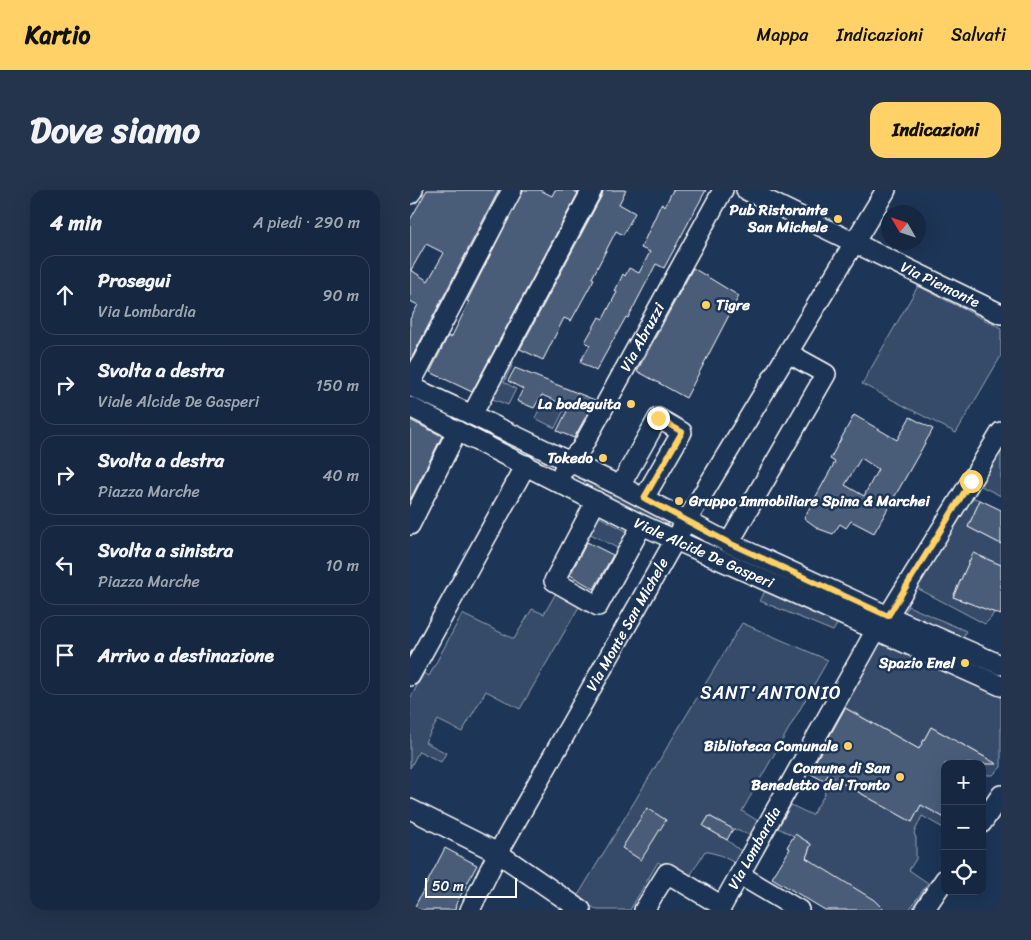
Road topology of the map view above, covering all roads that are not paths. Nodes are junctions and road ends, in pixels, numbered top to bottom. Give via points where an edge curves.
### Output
1 (413, 190) edge
2 (512, 190) edge
3 (592, 190) edge
4 (723, 190) edge
5 (746, 190) edge
6 (886, 190) edge
7 (410, 194) edge
8 (856, 242) junction
9 (1001, 314) edge
10 (788, 353) junction
11 (410, 386) edge
12 (410, 407) edge
13 (472, 414) junction
14 (457, 431) junction
15 (1001, 432) edge
16 (569, 461) junction
17 (526, 465) junction
18 (556, 481) junction
19 (620, 486) junction
20 (644, 498) junction
21 (596, 501) junction
22 (686, 521) junction
23 (410, 525) edge
24 (642, 525) junction
25 (675, 540) junction
26 (729, 543) junction
27 (888, 616) junction
28 (876, 630) junction
29 (1001, 665) edge
30 (410, 676) edge
31 (1001, 686) edge
32 (1001, 795) edge
33 (410, 809) edge
34 (986, 817) edge
35 (498, 853) junction
36 (740, 875) junction
37 (941, 885) edge
38 (470, 910) edge
39 (581, 910) edge
40 (644, 910) edge
41 (799, 910) edge
42 (924, 910) edge

1 - 7 street
2 - 11 street
3 - 13 street
4 - 16 street, Via Abruzzi via 581,449
5 - 8 street, Via Piemonte
6 - 8 street, Via Monte San Michele
8 - 9 street, Via Piemonte
8 - 10 street, Via Monte San Michele
10 - 22 street, Via Monte San Michele
10 - 26 street via 826,374
11 - 13 street, Viale Alcide De Gasperi
12 - 14 street, Viale Alcide De Gasperi
13 - 16 street, Viale Alcide De Gasperi
14 - 17 street, Viale Alcide De Gasperi
14 - 23 street
15 - 27 street
16 - 18 street, Via Abruzzi
16 - 19 street, Viale Alcide De Gasperi
17 - 18 street, Viale Alcide De Gasperi
17 - 30 street
18 - 21 street, Viale Alcide De Gasperi
19 - 20 street, Viale Alcide De Gasperi
19 - 20 street via 658,418 682,432
20 - 22 street, Viale Alcide De Gasperi
21 - 24 street, Viale Alcide De Gasperi
21 - 24 street via 554,581 590,602 598,606
22 - 25 street, Via Monte San Michele
22 - 26 street, Viale Alcide De Gasperi
24 - 25 street, Viale Alcide De Gasperi
25 - 28 street, Viale Alcide De Gasperi
25 - 35 street, Via Monte San Michele
26 - 27 street, Viale Alcide De Gasperi
27 - 29 street, Viale Alcide De Gasperi
28 - 31 street, Viale Alcide De Gasperi
28 - 36 street, Via Lombardia
32 - 34 street
33 - 35 street
35 - 38 street, Via Monte San Michele
35 - 39 street
36 - 40 street, Via Lombardia via 722,906 667,873
36 - 41 street
37 - 42 street

